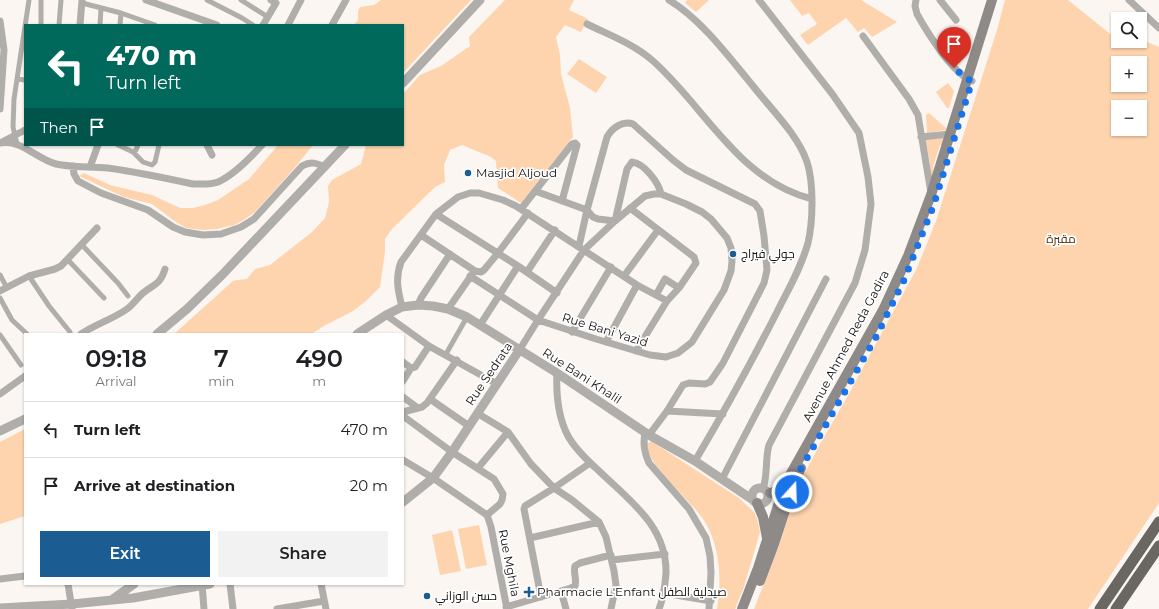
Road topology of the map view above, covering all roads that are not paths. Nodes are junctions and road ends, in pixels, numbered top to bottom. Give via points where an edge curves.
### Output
1 (29, 0) edge
2 (41, 0) edge
3 (61, 0) edge
4 (146, 0) edge
5 (207, 0) edge
6 (241, 0) edge
7 (301, 0) edge
8 (346, 0) edge
9 (480, 0) edge
10 (669, 0) edge
11 (759, 0) edge
12 (916, 0) edge
13 (940, 0) edge
14 (992, 0) edge
15 (998, 0) edge
16 (1129, 0) edge
17 (275, 1) edge
18 (82, 2) edge
19 (101, 8) junction
20 (121, 13) junction
21 (268, 17) junction
22 (956, 20) dead end
23 (1155, 20) edge
24 (0, 21) edge
25 (140, 22) edge
26 (25, 24) edge
27 (41, 24) edge
28 (59, 24) edge
29 (80, 24) edge
30 (100, 24) edge
31 (120, 24) edge
32 (150, 24) edge
33 (215, 24) edge
34 (251, 24) edge
35 (264, 24) edge
36 (289, 24) edge
37 (333, 24) edge
38 (586, 24) dead end
39 (1159, 28) edge
40 (24, 33) edge
41 (863, 36) dead end
42 (17, 79) junction
43 (24, 80) edge
44 (970, 80) junction
45 (404, 82) edge
46 (0, 109) edge
47 (24, 131) edge
48 (950, 134) junction
49 (14, 136) junction
50 (921, 137) junction
51 (1, 142) edge
52 (17, 144) junction
53 (98, 146) edge
54 (120, 146) edge
55 (138, 146) edge
56 (160, 146) edge
57 (208, 146) edge
58 (261, 146) edge
59 (344, 146) edge
60 (133, 152) junction
61 (212, 155) dead end
62 (73, 166) junction
63 (90, 167) junction
64 (325, 167) junction
65 (535, 191) junction
66 (661, 194) junction
67 (931, 194) junction
68 (812, 199) junction
69 (562, 201) junction
70 (630, 208) junction
71 (521, 209) junction
72 (587, 210) junction
73 (528, 213) junction
74 (436, 214) junction
75 (614, 221) junction
76 (97, 228) dead end
77 (555, 230) junction
78 (658, 230) junction
79 (421, 235) junction
80 (82, 245) junction
81 (582, 248) junction
82 (498, 253) junction
83 (450, 254) junction
84 (68, 260) junction
85 (518, 266) junction
86 (611, 267) junction
87 (165, 269) dead end
88 (527, 272) junction
89 (473, 273) junction
90 (0, 275) edge
91 (29, 276) junction
92 (624, 276) junction
93 (826, 279) dead end
94 (637, 285) junction
95 (679, 288) junction
96 (3, 289) edge
97 (557, 293) junction
98 (500, 295) junction
99 (656, 295) junction
100 (128, 296) dead end
101 (0, 298) edge
102 (104, 298) dead end
103 (667, 301) junction
104 (418, 305) junction
105 (402, 307) junction
106 (448, 309) junction
107 (386, 315) junction
108 (467, 317) junction
109 (538, 320) junction
110 (480, 325) junction
111 (70, 332) dead end
112 (572, 332) junction
113 (26, 333) edge
114 (83, 333) edge
115 (158, 333) edge
116 (361, 333) edge
117 (0, 335) edge
118 (606, 342) junction
119 (429, 346) junction
120 (520, 350) junction
121 (636, 351) junction
122 (446, 354) junction
123 (457, 360) junction
124 (404, 363) edge
125 (21, 364) dead end
126 (411, 368) junction
127 (557, 373) junction
128 (24, 377) edge
129 (404, 378) edge
130 (498, 384) junction
131 (0, 394) edge
132 (404, 398) edge
133 (430, 399) junction
134 (418, 408) junction
135 (667, 411) junction
136 (404, 412) edge
137 (478, 413) junction
138 (723, 414) junction
139 (404, 417) edge
140 (24, 419) edge
141 (469, 426) junction
142 (0, 430) edge
143 (508, 432) junction
144 (647, 434) junction
145 (452, 452) junction
146 (404, 461) edge
147 (695, 461) junction
148 (590, 462) junction
149 (478, 468) junction
150 (432, 478) junction
151 (722, 479) junction
152 (785, 484) junction
153 (554, 488) junction
154 (740, 491) junction
155 (764, 491) junction
156 (404, 501) edge
157 (757, 502) junction
158 (782, 506) junction
159 (487, 515) junction
160 (598, 522) junction
161 (1159, 522) edge
162 (530, 538) junction
163 (767, 540) junction
164 (1159, 546) edge
165 (665, 554) junction
166 (611, 558) junction
167 (24, 576) edge
168 (0, 579) edge
169 (68, 585) edge
170 (133, 585) edge
171 (199, 585) edge
172 (204, 585) edge
173 (230, 585) edge
174 (321, 585) edge
175 (561, 591) junction
176 (664, 593) junction
177 (541, 597) junction
178 (112, 600) junction
179 (324, 601) junction
180 (710, 605) edge
181 (72, 606) edge
182 (40, 607) edge
183 (0, 608) edge
184 (286, 608) edge
185 (507, 608) edge
186 (204, 609) edge
187 (233, 609) edge
188 (277, 609) edge
189 (326, 609) edge
190 (566, 609) edge
191 (611, 609) edge
192 (659, 609) edge
193 (742, 609) edge
194 (748, 609) edge
195 (1100, 609) edge
196 (1116, 609) edge

1 - 26 street
2 - 27 street
3 - 28 street
4 - 33 street
5 - 34 street
6 - 21 street
7 - 36 street
8 - 37 street
9 - 45 street
10 - 68 street via 716,42 796,140 808,164
11 - 155 street via 834,95 859,133 871,204 865,250 855,283 769,445
12 - 44 street via 915,10 919,18 950,64
13 - 22 street
14 - 44 main road, Avenue Ahmed Reda Gadira
15 - 44 main road, Avenue Ahmed Reda Gadira
16 - 23 street
17 - 21 street
18 - 19 street
18 - 29 street
19 - 20 street
19 - 30 street
20 - 25 street
20 - 31 street
21 - 35 street
23 - 39 street
24 - 46 street via 4,50
25 - 32 street
38 - 68 street via 640,50 663,70 746,163 780,186
40 - 42 street
41 - 50 street via 914,107 918,115
42 - 43 street
42 - 49 street via 12,120
44 - 48 main road, Avenue Ahmed Reda Gadira
44 - 158 main road, Avenue Ahmed Reda Gadira via 933,207 904,280 876,337
47 - 49 street
48 - 50 street
48 - 67 main road, Avenue Ahmed Reda Gadira
49 - 51 street
49 - 52 street
50 - 67 street
51 - 52 street
52 - 62 street via 47,161
53 - 63 street
54 - 60 street
55 - 60 street
56 - 60 street via 152,165 140,160
57 - 61 street
58 - 63 street via 226,178 211,184 193,184
59 - 64 street
62 - 63 street
62 - 64 street via 78,181 101,193 148,210 179,230 203,235 228,232 248,224 302,166 313,163
64 - 115 street via 222,275
65 - 69 street
65 - 69 street via 572,144 576,144
65 - 71 street
66 - 70 street via 645,196
66 - 75 street via 659,187 642,165 632,162 627,169
66 - 121 street, Rue Bani Yazid via 702,212 720,228 731,248 731,271 712,310 692,342 684,349 666,357
67 - 152 main road, Avenue Ahmed Reda Gadira via 908,256 883,310
68 - 138 street via 810,231 798,270
69 - 72 street
70 - 75 street
70 - 78 street
71 - 73 street
71 - 74 street via 487,195 470,194 458,197
72 - 75 street via 593,217
72 - 81 street
72 - 135 street via 606,137 622,123 629,122 686,170 755,204 760,212 768,270 764,283 723,363 710,382 683,385
73 - 77 street
73 - 82 street
74 - 79 street
74 - 82 street
75 - 81 street
76 - 80 street
77 - 81 street
77 - 88 street
78 - 92 street
78 - 95 street via 695,260 696,263
79 - 83 street, Rue Bani Yazid
79 - 105 street via 398,270 398,290
80 - 84 street
80 - 100 street
81 - 86 street
81 - 97 street, Rue Sedrata
82 - 85 street
82 - 89 street via 483,271
83 - 89 street, Rue Bani Yazid
83 - 104 street via 420,298
84 - 91 street via 56,269
84 - 102 street
85 - 88 street
85 - 98 street
86 - 92 street
86 - 112 street
87 - 114 street via 157,284 141,294 127,309
88 - 97 street
89 - 98 street, Rue Bani Yazid
89 - 106 street
90 - 96 street
91 - 96 street
91 - 111 street
92 - 94 street
93 - 151 street
94 - 99 street
94 - 118 street
95 - 99 street via 665,279
95 - 103 street
97 - 109 street, Rue Sedrata
98 - 109 street, Rue Bani Yazid
98 - 110 street
99 - 103 street
101 - 113 street via 12,320
103 - 121 street
104 - 105 street, Rue Bani Khalil
104 - 106 street, Rue Bani Khalil
105 - 107 street, Rue Bani Khalil
106 - 108 street, Rue Bani Khalil
107 - 116 street, Rue Bani Khalil
107 - 119 street
108 - 110 street, Rue Bani Khalil
108 - 122 street
109 - 112 street, Rue Bani Yazid
109 - 120 street, Rue Sedrata
110 - 120 street, Rue Bani Khalil
112 - 118 street, Rue Bani Yazid
117 - 125 street
118 - 121 street, Rue Bani Yazid
119 - 122 street
119 - 126 street via 415,367
120 - 127 street, Rue Bani Khalil
120 - 130 street, Rue Sedrata
122 - 123 street
123 - 130 street
123 - 133 street
124 - 126 street
126 - 129 street
127 - 144 street, Rue Bani Khalil
127 - 148 street via 556,390 563,426 568,437
128 - 131 street
130 - 137 street, Rue Sedrata
132 - 134 street
133 - 134 street
133 - 141 street
134 - 136 street
135 - 138 street
135 - 144 street
137 - 141 street, Rue Sedrata
137 - 143 street
138 - 147 street
139 - 145 street
140 - 142 street
141 - 145 street, Rue Sedrata
143 - 149 street
143 - 153 street via 531,464
144 - 147 street, Rue Bani Khalil
144 - 180 street via 643,443 649,463 689,509 706,538 710,556
145 - 149 street
145 - 150 street, Rue Sedrata
146 - 150 street, Rue Mghila
147 - 151 street, Rue Bani Khalil
148 - 153 street
148 - 165 street via 643,513 660,539
149 - 159 street via 494,479 503,494 500,504
150 - 156 street, Rue Sedrata
150 - 159 street, Rue Mghila
151 - 154 street, Rue Bani Khalil
152 - 155 main road via 776,491
152 - 158 main road, Avenue Ahmed Reda Gadira
153 - 160 street
153 - 162 street via 525,506
154 - 155 street
154 - 157 street, Rue Bani Khalil
155 - 157 street via 752,495
155 - 157 street via 767,500 763,504
155 - 158 street
157 - 158 street, Rue Bani Khalil via 768,508
157 - 163 main road
158 - 163 main road, Avenue Ahmed Reda Gadira
158 - 194 main road, Avenue Ahmed Reda Gadira via 771,554
159 - 185 street, Rue Mghila via 492,527
160 - 162 street
160 - 166 street via 606,537
161 - 195 highway
162 - 177 street
163 - 193 main road, Avenue Ahmed Reda Gadira
164 - 196 highway
165 - 166 street
165 - 176 street
166 - 175 street via 575,566 575,586
166 - 191 street via 616,585
167 - 168 street
169 - 181 street
170 - 178 street
171 - 178 street
172 - 186 street
173 - 187 street
174 - 179 street
175 - 177 street
175 - 190 street
176 - 180 street
176 - 192 street
177 - 185 street
178 - 181 street
179 - 184 street
179 - 189 street
181 - 182 street
182 - 183 street
184 - 188 street

